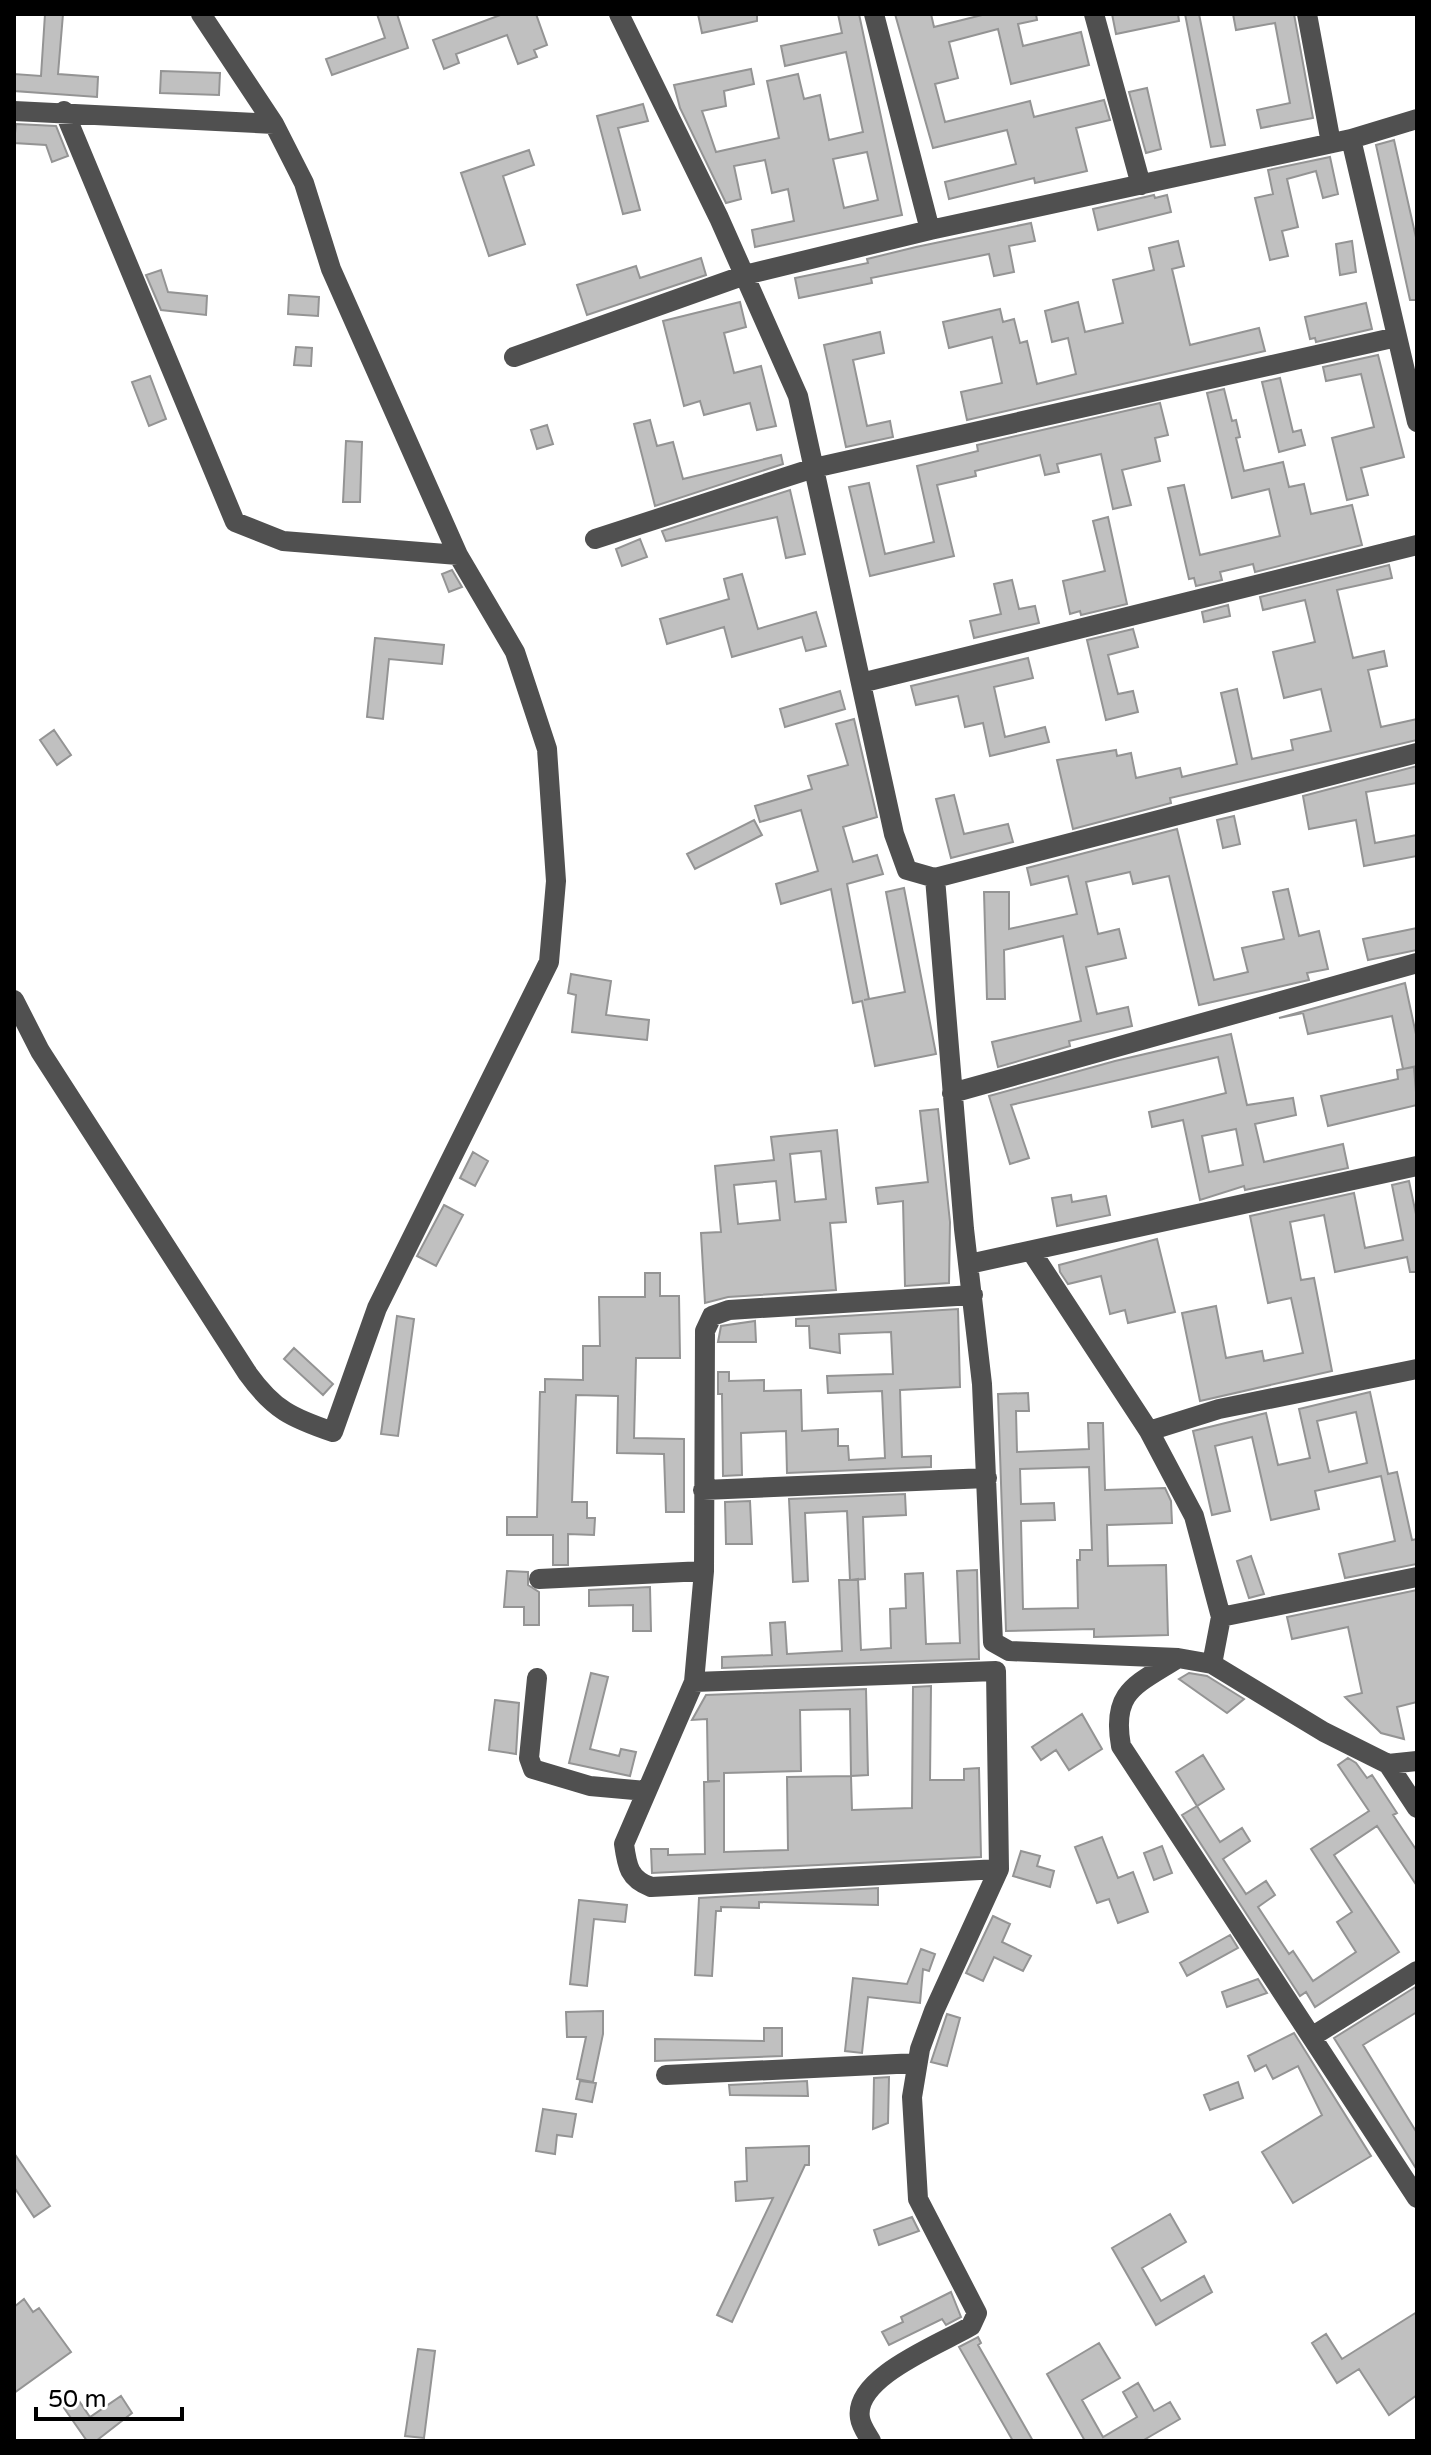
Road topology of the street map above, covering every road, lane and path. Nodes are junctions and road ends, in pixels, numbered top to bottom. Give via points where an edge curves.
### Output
1 (201, 14) edge
2 (619, 14) edge
3 (874, 14) edge
4 (1094, 14) edge
5 (1307, 14) edge
6 (14, 111) edge
7 (64, 111) junction
8 (1417, 119) edge
9 (274, 124) junction
10 (1341, 141) junction
11 (1141, 185) junction
12 (930, 230) junction
13 (745, 275) junction
14 (1397, 337) junction
15 (514, 357) dead end
16 (1417, 422) edge
17 (814, 468) junction
18 (595, 539) dead end
19 (1417, 545) edge
20 (458, 555) junction
21 (861, 683) junction
22 (1417, 753) edge
23 (935, 878) junction
24 (1417, 963) edge
25 (14, 1000) edge
26 (952, 1093) junction
27 (1417, 1166) edge
28 (1031, 1251) junction
29 (969, 1264) junction
30 (973, 1295) junction
31 (1417, 1369) edge
32 (1149, 1431) junction
33 (987, 1478) junction
34 (703, 1490) junction
35 (704, 1571) junction
36 (1417, 1577) edge
37 (539, 1579) dead end
38 (1221, 1617) junction
39 (993, 1642) junction
40 (1178, 1658) junction
41 (1212, 1664) junction
42 (996, 1671) junction
43 (537, 1678) dead end
44 (694, 1682) junction
45 (1417, 1761) edge
46 (1388, 1764) junction
47 (646, 1791) junction
48 (1417, 1808) edge
49 (999, 1869) junction
50 (1417, 1971) edge
51 (1313, 2036) junction
52 (917, 2063) junction
53 (666, 2075) dead end
54 (1417, 2198) edge
55 (871, 2441) edge

1 - 9 street
2 - 13 street
3 - 12 street
4 - 11 street
5 - 10 street
6 - 7 street
7 - 9 street
7 - 20 street via 235,522 283,541
8 - 10 street
9 - 20 street via 304,183 331,269
10 - 11 street
10 - 14 street
11 - 12 street
12 - 13 street
13 - 15 street
13 - 17 street via 798,396
14 - 16 street
14 - 17 street
17 - 18 street
17 - 21 street
19 - 21 street
20 - 25 street via 515,652 547,749 556,881 549,962 377,1308 333,1432 291,1418 265,1398 40,1051
21 - 23 street via 902,858 907,870
22 - 23 street
23 - 26 street
24 - 26 street
26 - 29 street
27 - 28 street
28 - 29 street
28 - 32 street
29 - 30 street
30 - 33 street
30 - 34 street via 717,1312 705,1331
31 - 32 street via 1219,1409
32 - 38 street via 1194,1516
33 - 34 street
33 - 39 street
34 - 35 street
35 - 37 street
35 - 44 street
36 - 38 street
38 - 41 street
39 - 40 street via 1009,1651 1034,1654
39 - 42 street
40 - 41 street
40 - 51 street via 1122,1700 1116,1718 1121,1746
41 - 46 street
42 - 44 street
42 - 49 street
43 - 47 street via 529,1758 533,1769 590,1786
44 - 47 street
45 - 46 street
46 - 48 street
47 - 49 street via 624,1844 627,1867 637,1882 651,1887
49 - 52 street via 934,2011
50 - 51 street
51 - 54 street
52 - 53 street
52 - 55 street via 912,2097 918,2199 977,2313 971,2326 881,2376 865,2392 860,2419

